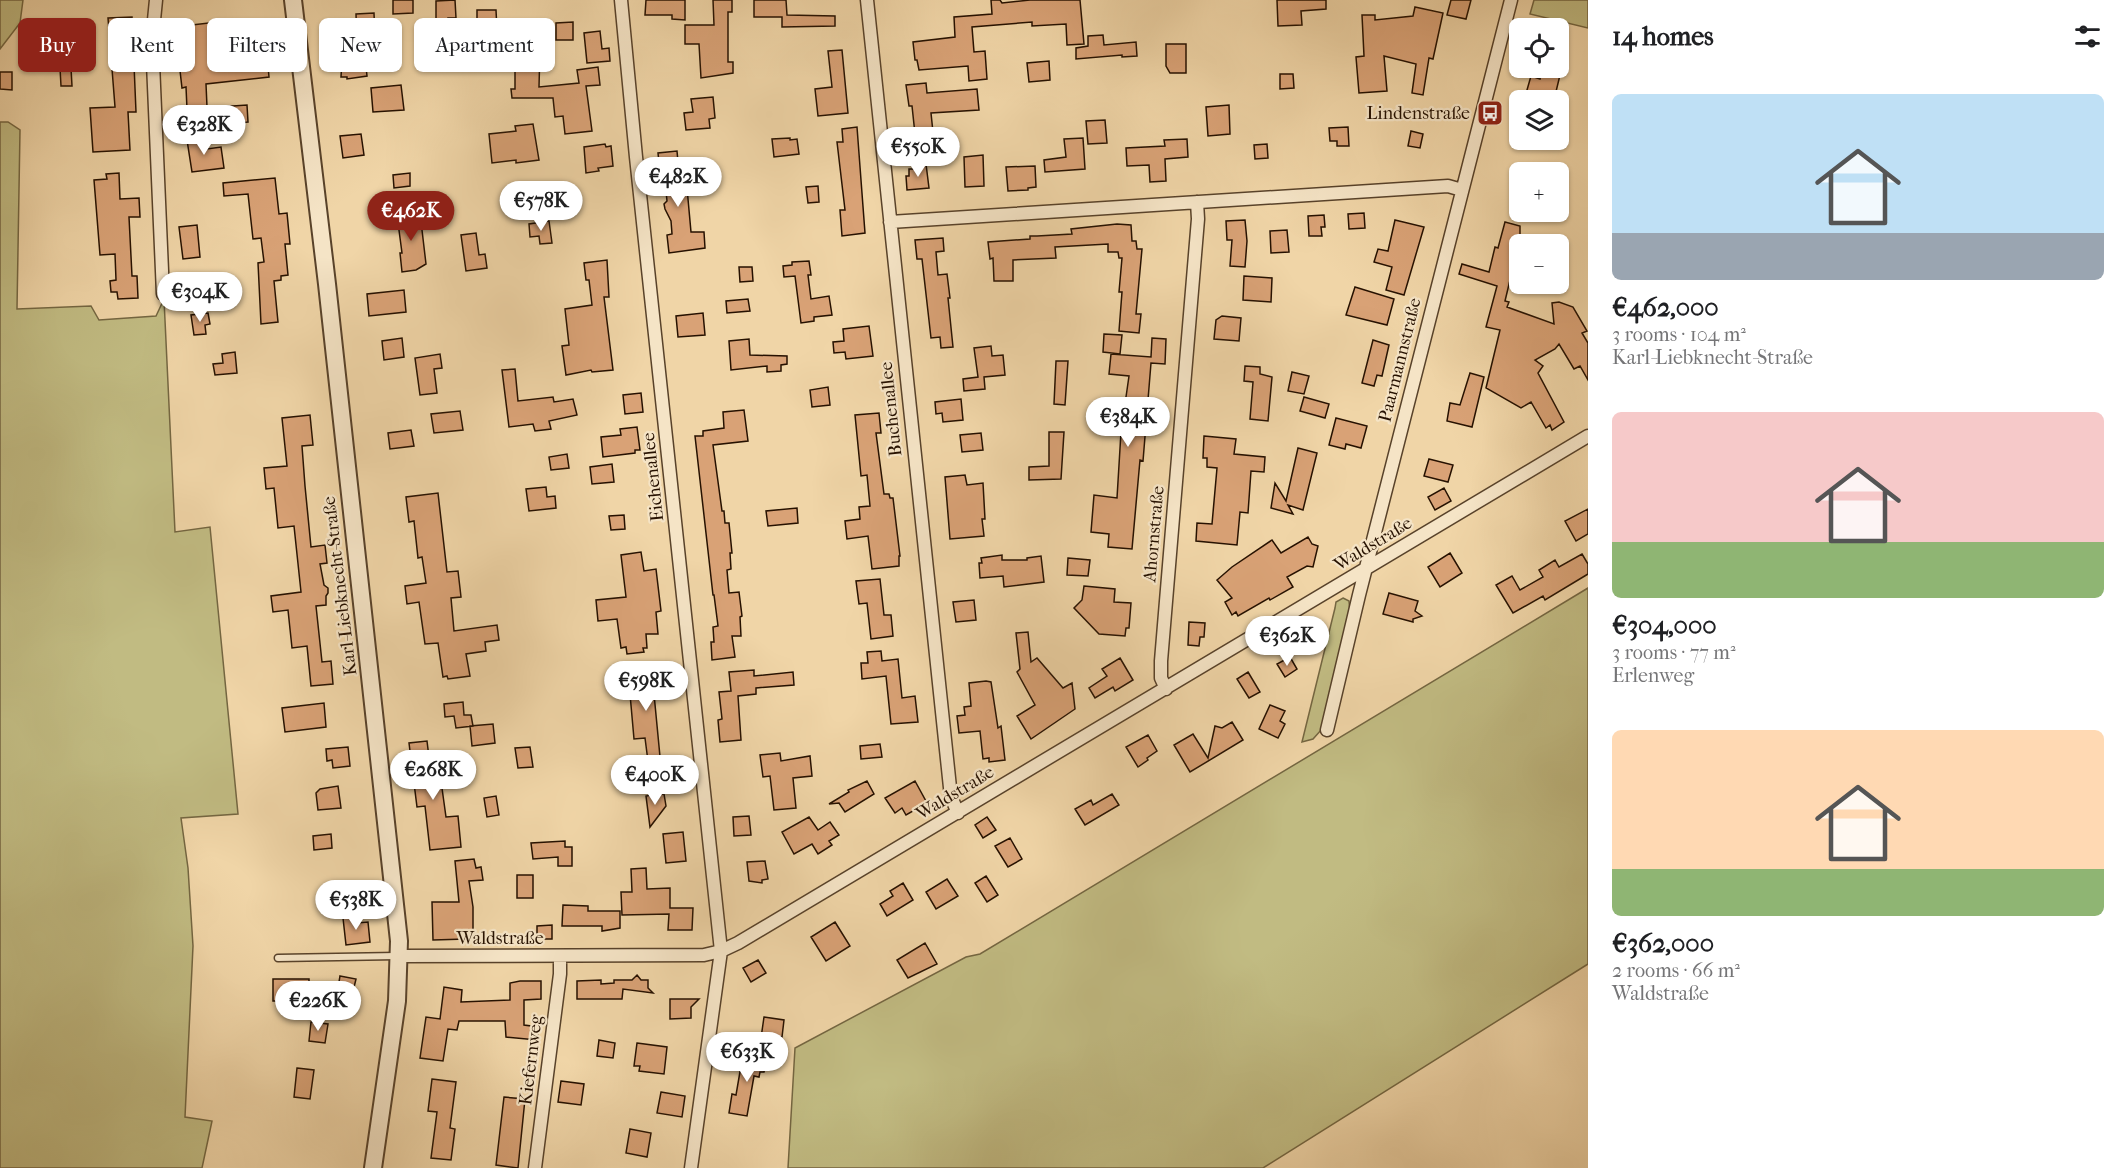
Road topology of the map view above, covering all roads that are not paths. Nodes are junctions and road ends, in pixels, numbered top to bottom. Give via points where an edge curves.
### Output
1 (156, 0) edge
2 (293, 0) edge
3 (621, 0) edge
4 (867, 0) edge
5 (1511, 0) edge
6 (1462, 190) junction
7 (1197, 202) junction
8 (891, 222) junction
9 (163, 294) dead end
10 (1588, 436) edge
11 (1366, 568) junction
12 (1166, 689) junction
13 (1327, 730) dead end
14 (958, 813) junction
15 (721, 951) junction
16 (400, 956) junction
17 (560, 956) junction
18 (278, 958) dead end
19 (373, 1168) edge
20 (535, 1168) edge
21 (691, 1168) edge

1 - 9 street via 152,40
2 - 16 street, Karl-Liebknecht-Straße
3 - 15 street, Eichenallee
4 - 8 street, Buchenallee
5 - 6 street, Paarmannstraße
6 - 7 street via 1448,186
6 - 11 street, Paarmannstraße
7 - 8 street
7 - 12 street, Ahornstraße via 1161,662
8 - 14 street, Buchenallee via 938,687 951,797
10 - 11 street, Waldstraße
11 - 12 street, Waldstraße
11 - 13 street, Paarmannstraße
12 - 14 street, Waldstraße
14 - 15 street, Waldstraße
15 - 17 street, Waldstraße via 704,955
15 - 21 street, Eichenallee
16 - 17 street, Waldstraße
16 - 18 lane, Waldstraße
16 - 19 street, Karl-Liebknecht-Straße
17 - 20 street, Kiefernweg

